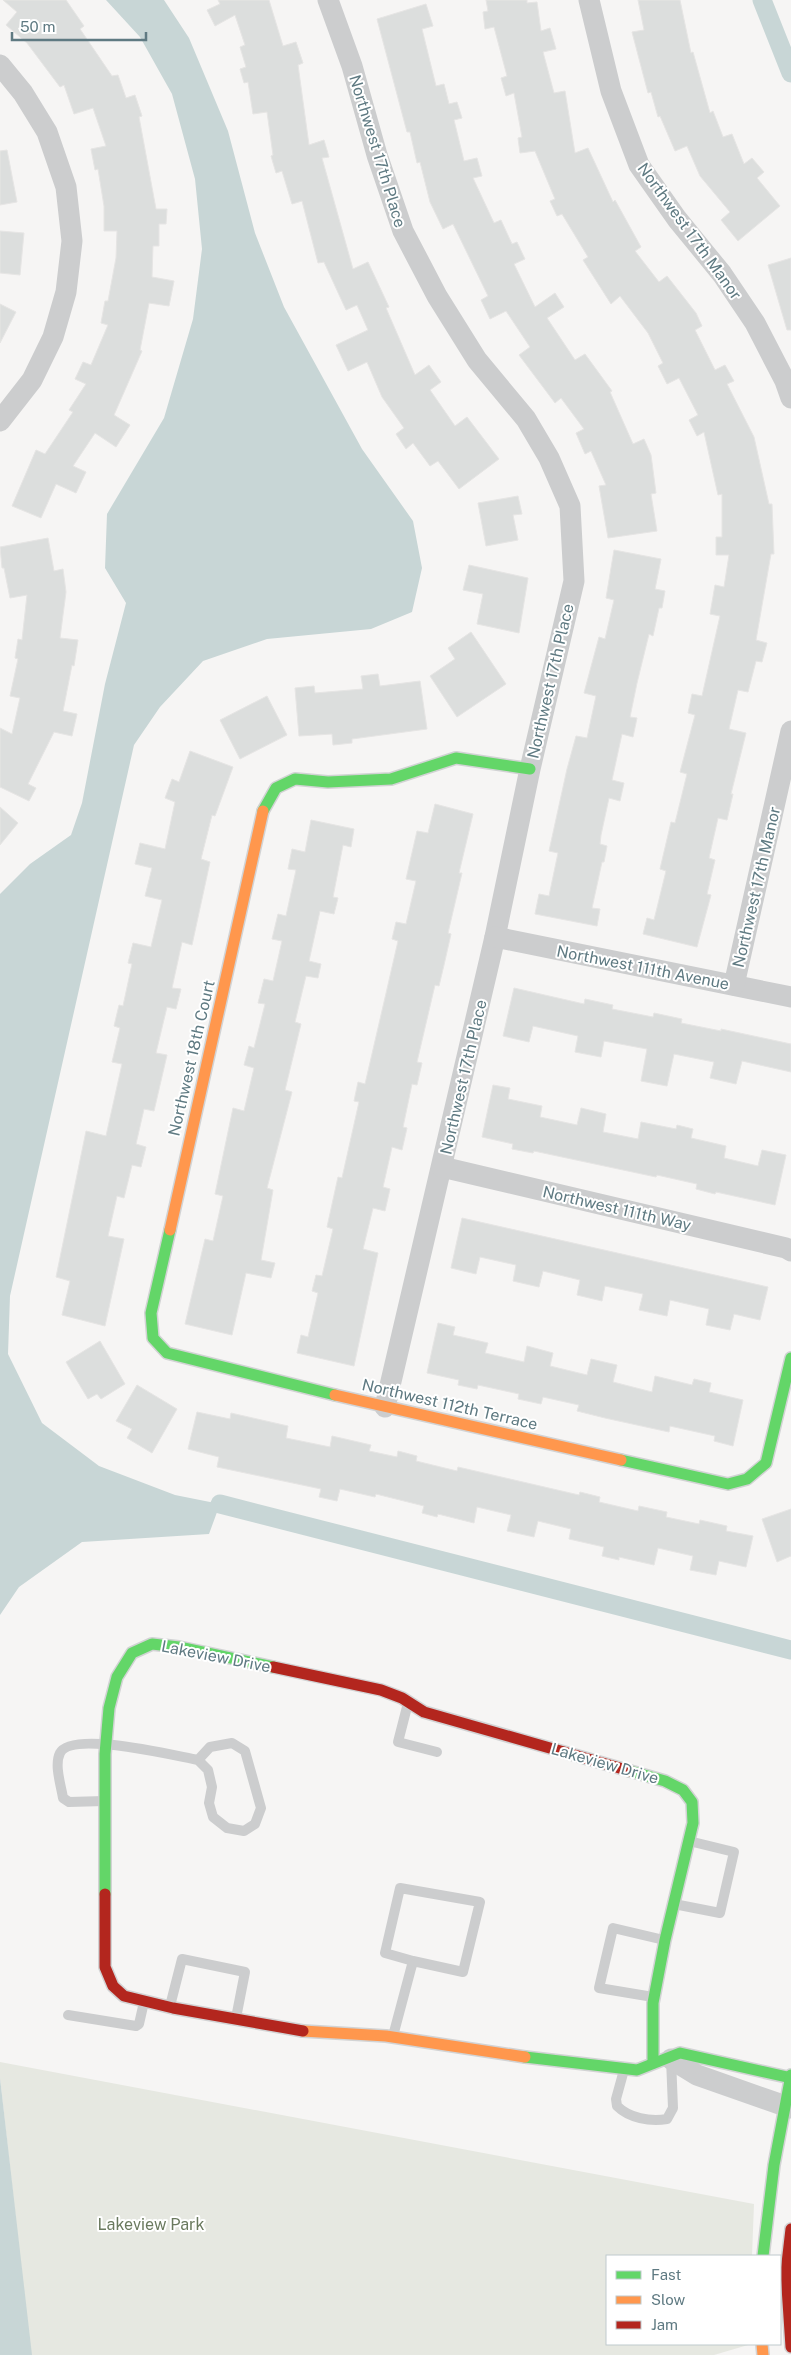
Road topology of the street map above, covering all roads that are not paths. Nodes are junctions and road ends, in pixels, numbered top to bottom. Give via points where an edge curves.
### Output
1 (328, 0) edge
2 (589, 0) edge
3 (0, 65) edge
4 (791, 398) edge
5 (0, 421) edge
6 (791, 731) edge
7 (530, 769) junction
8 (495, 937) junction
9 (734, 985) junction
10 (791, 997) edge
11 (442, 1167) junction
12 (791, 1251) edge
13 (153, 1338) joint
14 (791, 1358) edge
15 (385, 1407) junction
16 (408, 1702) junction
17 (106, 1743) junction
18 (437, 1752) dead end
19 (198, 1760) junction
20 (105, 1801) junction
21 (688, 1840) junction
22 (673, 1904) junction
23 (665, 1940) junction
24 (413, 1960) junction
25 (654, 1998) junction
26 (144, 2001) junction
27 (170, 2007) junction
28 (68, 2015) dead end
29 (235, 2020) junction
30 (392, 2036) junction
31 (662, 2061) junction
32 (624, 2068) junction
33 (791, 2077) edge
34 (788, 2106) edge
35 (791, 2229) edge
36 (763, 2255) edge
37 (791, 2347) edge

1 - 7 street, Northwest 17th Place via 403,231 437,296 477,360 526,419 549,458 570,506 574,581
2 - 4 street, Northwest 17th Manor via 611,91 639,165 755,323 786,381
3 - 5 street via 23,93 47,132 66,187 72,241 66,292 53,338 32,380
6 - 9 street, Northwest 17th Manor
7 - 8 street, Northwest 17th Place
7 - 13 street, Northwest 18th Court via 456,758 391,779 328,782 295,779 276,788 264,808 151,1313
8 - 9 street, Northwest 111th Avenue
8 - 11 street, Northwest 17th Place
9 - 10 street, Northwest 111th Avenue
11 - 12 street, Northwest 111th Way
11 - 15 street, Northwest 17th Place
13 - 15 street, Northwest 112th Terrace via 167,1353
14 - 15 street, Northwest 112th Terrace via 766,1463 747,1479 728,1484
16 - 17 street, Lakeview Drive via 381,1690 152,1644 132,1653 117,1677 109,1708
16 - 18 lane via 398,1742
16 - 21 street, Lakeview Drive via 424,1712 665,1780 684,1790 692,1802 693,1823
17 - 19 lane
17 - 20 street, Lakeview Drive
17 - 20 lane via 67,1746 58,1760 63,1798 69,1802
19 - 19 lane via 210,1747 220,1744 232,1743 245,1751 261,1808 255,1824 244,1831 227,1828 213,1817 208,1770
20 - 26 street, Lakeview Drive via 105,1967 113,1986 124,1996
21 - 22 street, Lakeview Drive
21 - 22 lane via 734,1852 720,1913
22 - 23 street, Lakeview Drive
23 - 25 street, Lakeview Drive
23 - 25 lane via 613,1928 599,1988
24 - 24 lane via 463,1972 480,1902 400,1888 385,1953
24 - 30 lane
25 - 31 street, Lakeview Drive
26 - 27 street, Lakeview Drive
26 - 28 lane via 136,2026
27 - 29 street, Lakeview Drive
27 - 29 lane via 182,1959 245,1972
29 - 30 street, Lakeview Drive via 289,2030
30 - 32 street, Lakeview Drive via 506,2055
31 - 32 street, Lakeview Drive via 637,2070
31 - 32 lane via 673,2108 667,2119 657,2121 626,2114 617,2106
31 - 33 street, Lakeview Drive via 680,2053
31 - 34 street
33 - 34 street, Lakeview Drive
34 - 36 street, Lakeview Drive via 767,2212
35 - 37 street via 786,2272

